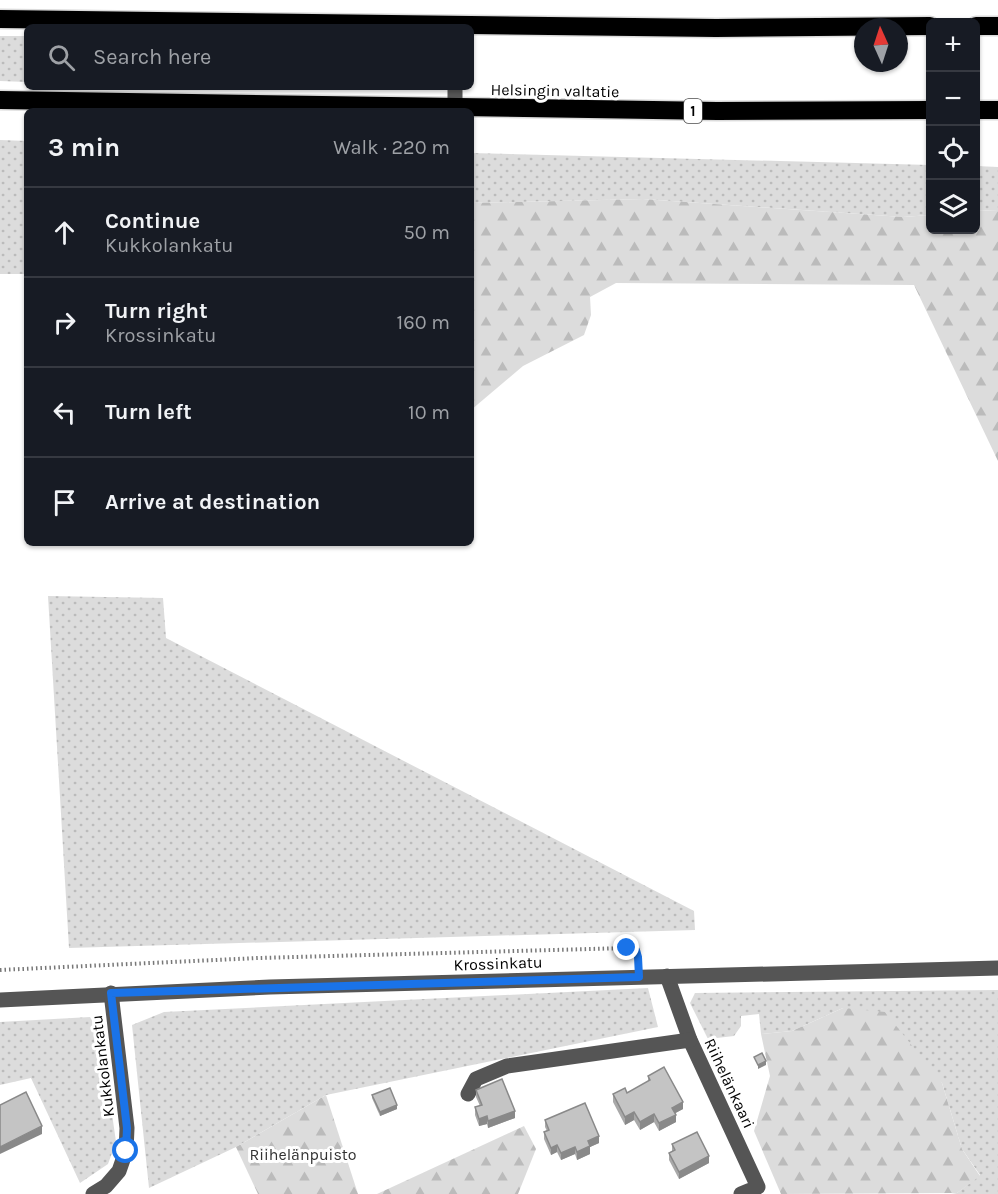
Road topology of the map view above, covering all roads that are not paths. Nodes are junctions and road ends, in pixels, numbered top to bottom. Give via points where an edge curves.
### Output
1 (0, 19) edge
2 (326, 24) edge
3 (474, 26) edge
4 (980, 26) edge
5 (998, 26) edge
6 (926, 27) edge
7 (455, 90) edge
8 (0, 100) edge
9 (455, 108) joint
10 (474, 108) edge
11 (926, 110) edge
12 (980, 110) edge
13 (998, 110) edge
14 (998, 968) edge
15 (667, 976) junction
16 (111, 993) junction
17 (0, 1000) edge
18 (690, 1040) junction
19 (468, 1094) dead end
20 (760, 1190) edge
21 (93, 1194) edge
22 (741, 1194) edge

1 - 2 highway
3 - 6 highway
4 - 5 highway
7 - 9 street
8 - 9 highway, Helsingin valtatie / 1
10 - 11 highway, Helsingin valtatie / 1
12 - 13 highway
14 - 15 street, Krossinkatu
15 - 16 street, Krossinkatu
15 - 18 street, Riihelänkaari
16 - 17 street, Krossinkatu
16 - 21 street, Kukkolankatu via 127,1128 126,1151 119,1171
18 - 19 street via 507,1066 476,1079
18 - 20 street, Riihelänkaari
20 - 22 street, Riihelänkaari

